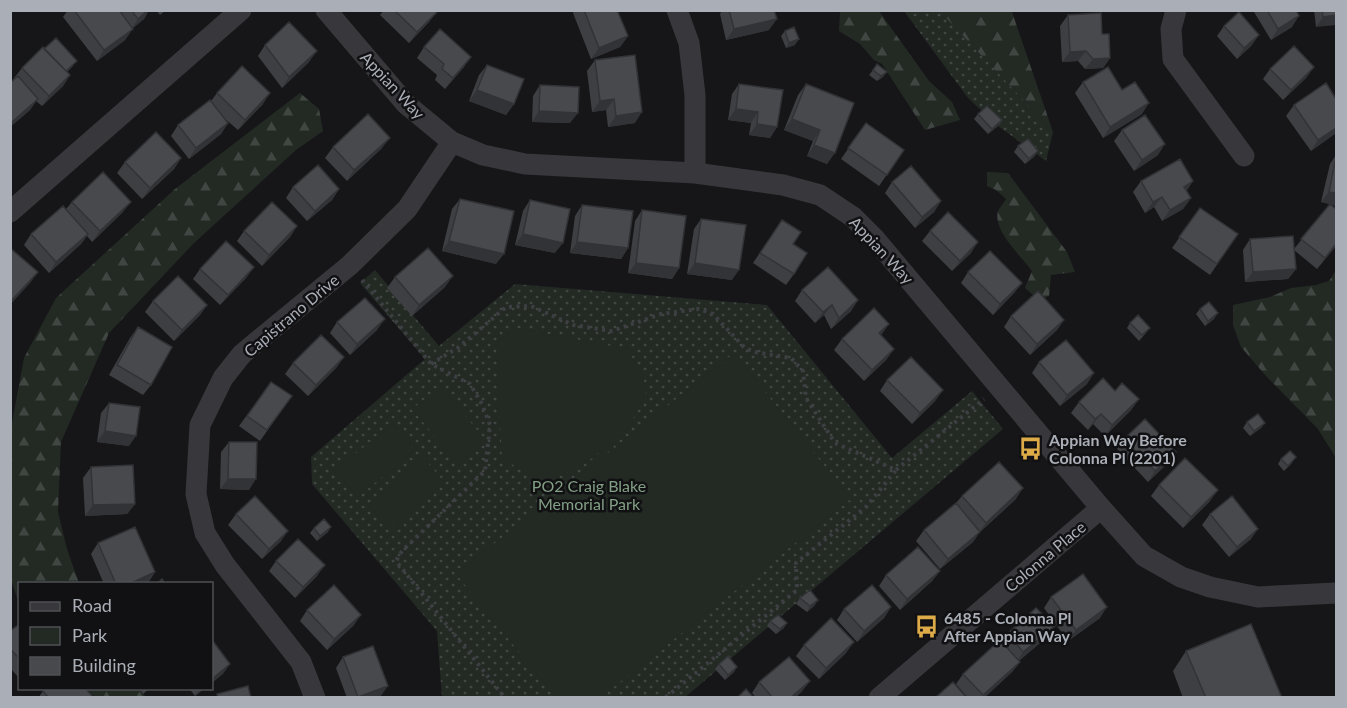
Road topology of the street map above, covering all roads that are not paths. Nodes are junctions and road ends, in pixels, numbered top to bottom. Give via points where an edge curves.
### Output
1 (241, 10) edge
2 (326, 10) edge
3 (677, 10) edge
4 (1176, 10) edge
5 (452, 142) junction
6 (1244, 156) dead end
7 (695, 173) junction
8 (10, 212) edge
9 (1101, 508) junction
10 (1336, 593) edge
11 (315, 698) edge
12 (879, 698) edge

1 - 8 street
2 - 5 street, Appian Way via 406,104
3 - 7 street via 689,43 695,95
4 - 6 street via 1171,29 1173,59
5 - 7 street, Appian Way via 483,155 525,164
5 - 11 street, Capistrano Drive via 407,209 350,265 242,354 223,378 200,425 196,494 205,533 225,565 302,662
7 - 9 street, Appian Way via 783,185 820,195 853,217
9 - 10 street, Appian Way via 1144,555 1181,577 1258,597
9 - 12 street, Colonna Place

